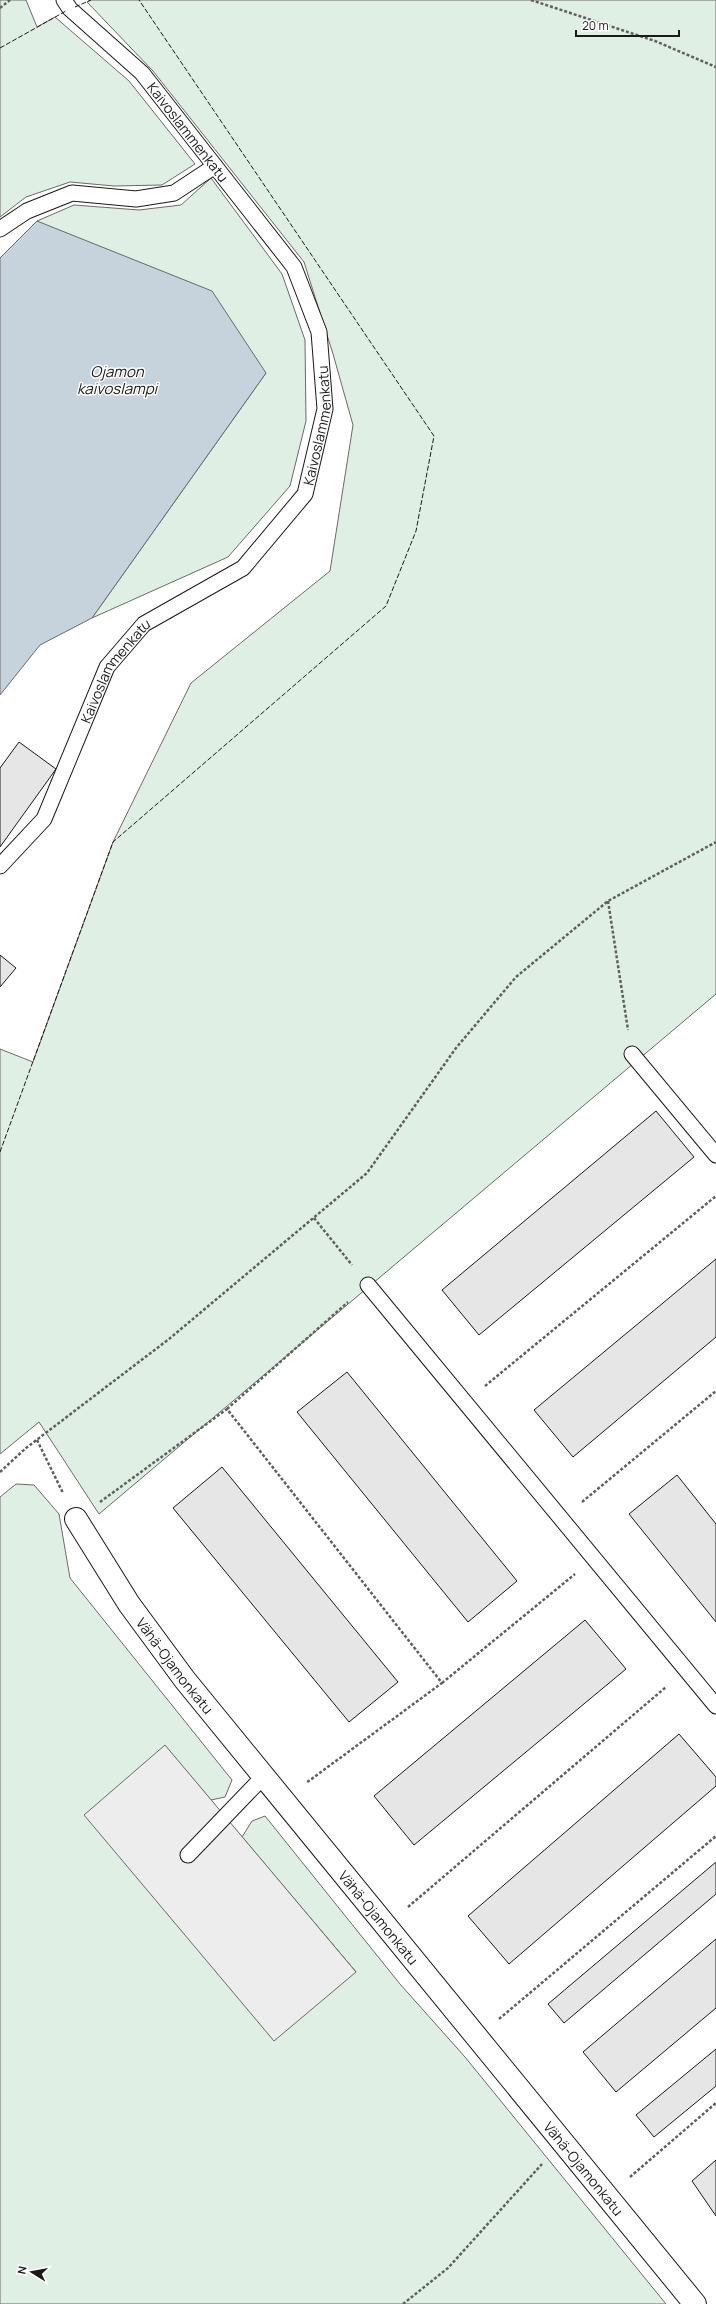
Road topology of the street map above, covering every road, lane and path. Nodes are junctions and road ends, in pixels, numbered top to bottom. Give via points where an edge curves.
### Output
1 (10, 0) edge
2 (64, 0) edge
3 (531, 0) edge
4 (0, 8) edge
5 (716, 67) edge
6 (216, 166) junction
7 (0, 230) edge
8 (716, 842) edge
9 (0, 866) edge
10 (608, 901) junction
11 (632, 1054) joint
12 (716, 1155) edge
13 (716, 1196) edge
14 (314, 1218) junction
15 (368, 1286) junction
16 (716, 1391) edge
17 (465, 1403) junction
18 (227, 1408) junction
19 (37, 1440) junction
20 (0, 1472) edge
21 (76, 1519) junction
22 (561, 1519) junction
23 (594, 1559) junction
24 (686, 1670) junction
25 (442, 1683) junction
26 (716, 1706) edge
27 (263, 1777) junction
28 (283, 1800) junction
29 (716, 1836) edge
30 (188, 1856) dead end
31 (386, 1926) junction
32 (477, 2037) junction
33 (716, 2103) edge
34 (562, 2142) junction
35 (607, 2197) junction
36 (404, 2304) edge
37 (695, 2304) edge

1 - 4 path
2 - 6 lane, Kaivoslammenkatu via 70,9 142,73
3 - 5 path via 654,41
6 - 7 lane via 174,193 136,199 72,193 28,211
6 - 9 lane, Kaivoslammenkatu via 294,266 319,332 325,408 305,494 242,568 144,624 107,667 44,819
8 - 10 path
10 - 11 path
10 - 14 path via 516,978 456,1048 367,1173
11 - 12 lane
13 - 17 path
14 - 15 path
14 - 19 path via 169,1339
15 - 17 lane
15 - 18 path
16 - 22 path
17 - 22 lane
18 - 21 path
18 - 25 path
19 - 20 path
19 - 21 path
21 - 27 street, Vähä-Ojamonkatu via 129,1604 185,1680
22 - 23 lane
23 - 24 lane
23 - 25 path
24 - 26 lane
24 - 31 path
25 - 28 path
27 - 28 street, Vähä-Ojamonkatu
27 - 30 lane
28 - 31 street, Vähä-Ojamonkatu
29 - 32 path
31 - 32 street, Vähä-Ojamonkatu
32 - 34 street, Vähä-Ojamonkatu
33 - 35 path
34 - 35 street, Vähä-Ojamonkatu
34 - 36 path via 448,2268
35 - 37 street, Vähä-Ojamonkatu

